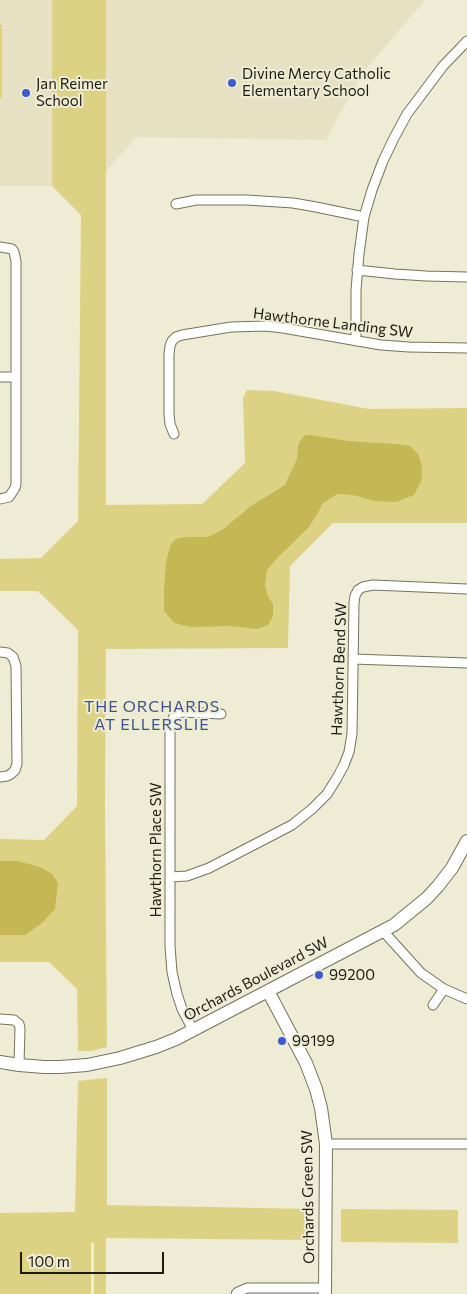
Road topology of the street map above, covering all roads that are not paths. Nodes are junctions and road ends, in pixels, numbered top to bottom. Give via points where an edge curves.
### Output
1 (467, 41) edge
2 (176, 204) dead end
3 (364, 217) junction
4 (0, 247) edge
5 (357, 270) junction
6 (467, 277) edge
7 (356, 341) junction
8 (467, 348) edge
9 (0, 377) edge
10 (15, 377) junction
11 (174, 434) dead end
12 (0, 499) edge
13 (467, 589) edge
14 (0, 652) edge
15 (354, 659) junction
16 (467, 663) edge
17 (221, 714) dead end
18 (0, 777) edge
19 (467, 841) edge
20 (170, 877) junction
21 (383, 931) junction
22 (444, 989) junction
23 (268, 991) junction
24 (467, 999) edge
25 (433, 1005) dead end
26 (0, 1019) edge
27 (193, 1030) junction
28 (0, 1062) edge
29 (19, 1065) junction
30 (326, 1144) junction
31 (467, 1144) edge
32 (325, 1291) edge
33 (236, 1294) edge

1 - 3 street via 443,66 407,114 383,161
2 - 3 street via 196,200 248,200 316,207
3 - 5 street
4 - 10 street via 12,249 15,256
5 - 6 street
5 - 7 street
7 - 8 street, Hawthorne Landing SW via 409,347
7 - 11 street, Hawthorne Landing SW via 283,328 250,326 176,337 169,354 169,414
9 - 10 street
10 - 12 street via 16,484 9,497
13 - 15 street, Hawthorn Bend SW via 373,585 358,590 354,602
14 - 18 street via 13,656 16,666 17,764 11,774
15 - 16 street
15 - 20 street, Hawthorn Bend SW via 349,752 327,794 292,825 209,868 187,876
17 - 20 street, Hawthorn Place SW via 182,712 172,721
19 - 21 street, Orchards Boulevard SW via 452,868 427,898
20 - 27 street, Hawthorn Place SW via 172,972 182,1009
21 - 22 street via 414,966
21 - 23 street, Orchards Boulevard SW
22 - 24 street
22 - 25 street
23 - 27 street, Orchards Boulevard SW
23 - 30 street, Orchards Green SW via 316,1088
26 - 29 street via 14,1020 19,1024
27 - 29 street, Orchards Boulevard SW via 164,1044 110,1061 60,1067
28 - 29 street, Orchards Boulevard SW
30 - 31 street
30 - 32 street, Orchards Green SW
32 - 33 street via 247,1288

